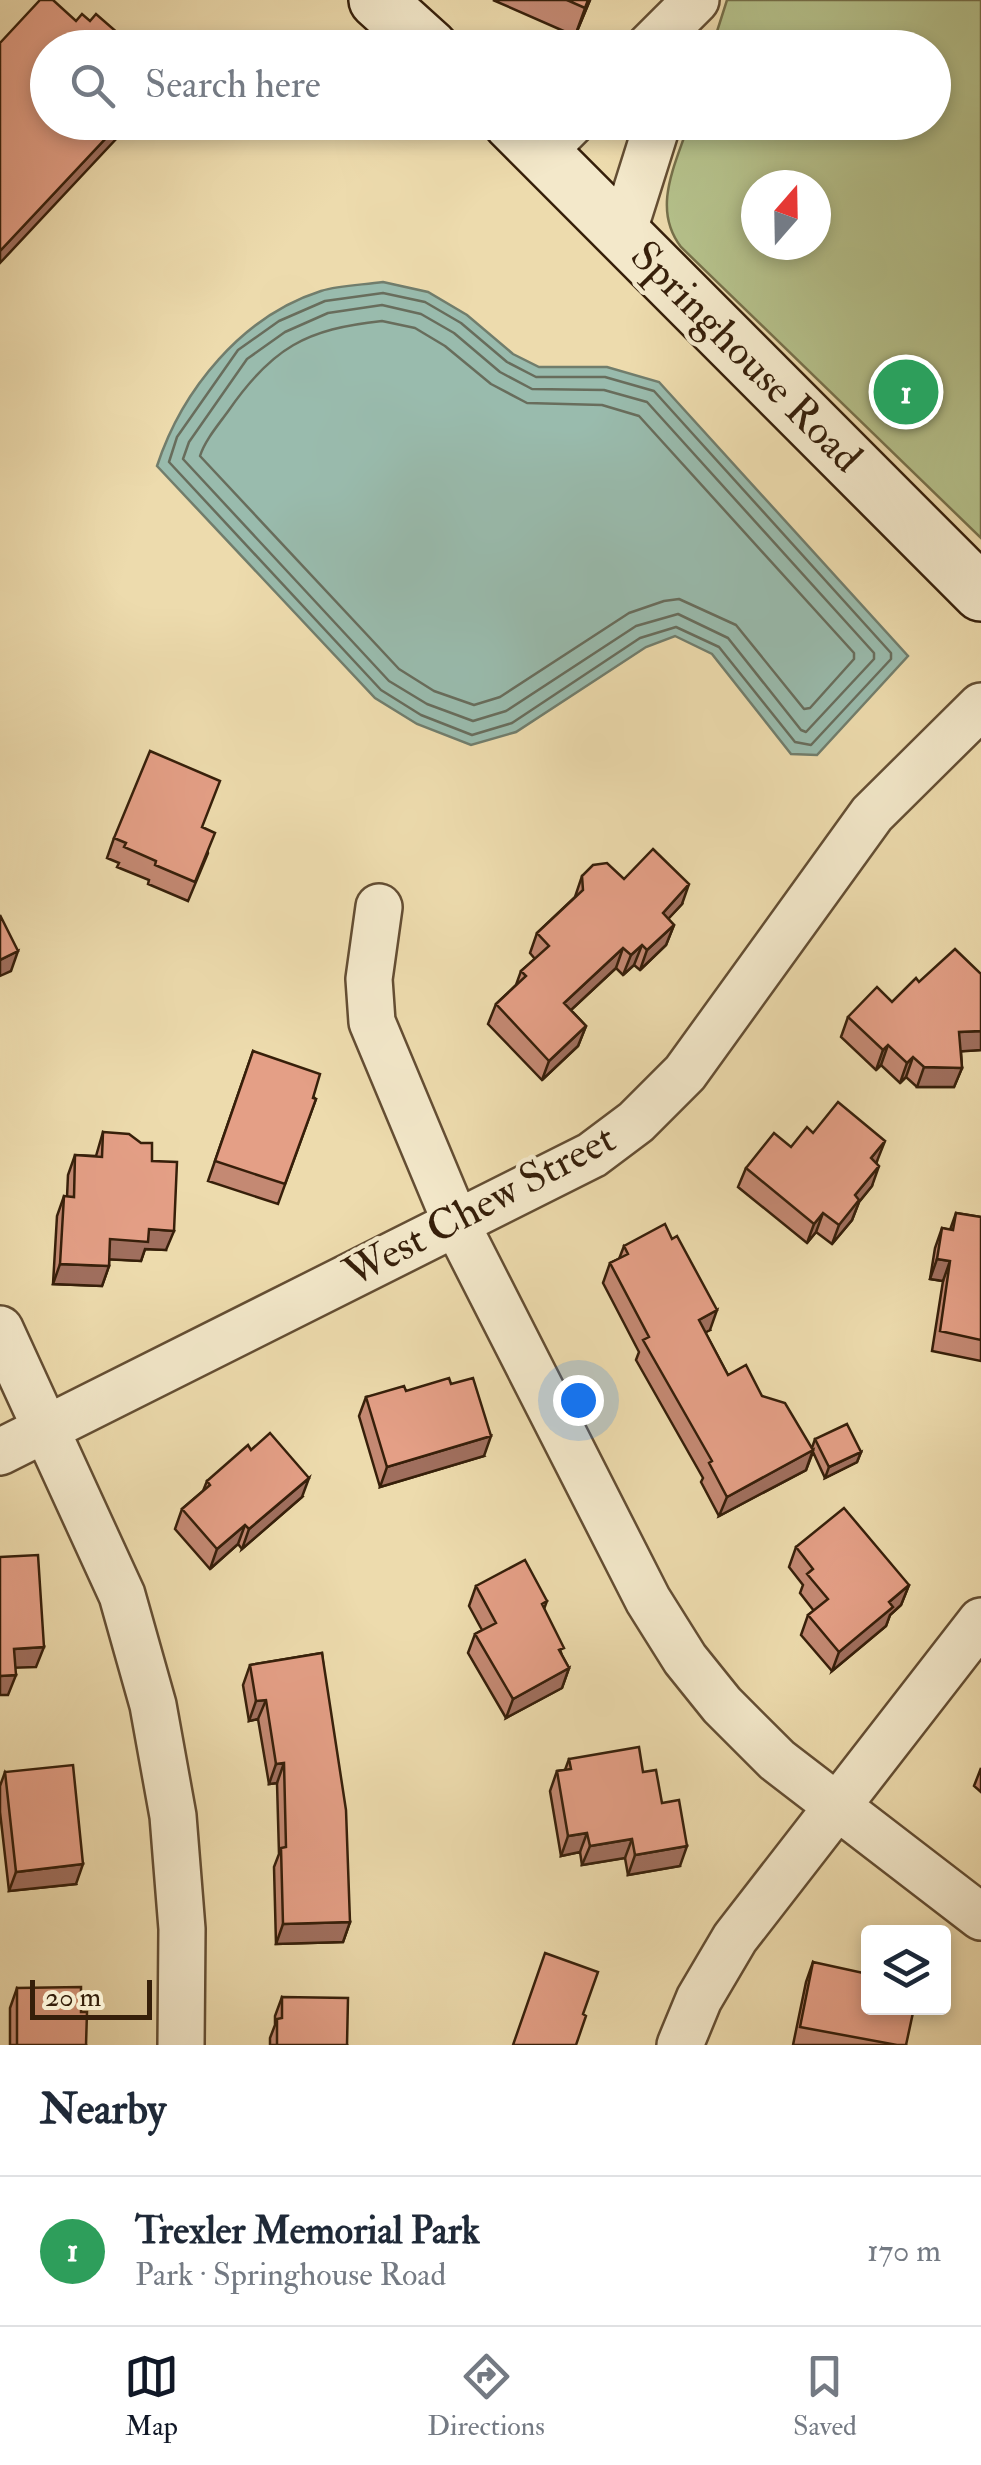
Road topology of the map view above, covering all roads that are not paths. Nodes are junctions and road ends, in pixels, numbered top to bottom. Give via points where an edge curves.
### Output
1 (377, 0) edge
2 (697, 0) edge
3 (410, 30) edge
4 (666, 30) edge
5 (688, 30) edge
6 (548, 140) edge
7 (652, 140) edge
8 (623, 233) junction
9 (981, 593) edge
10 (981, 706) edge
11 (380, 907) dead end
12 (456, 1224) junction
13 (0, 1329) edge
14 (47, 1429) junction
15 (0, 1452) edge
16 (981, 1621) edge
17 (839, 1807) junction
18 (981, 1918) edge
19 (181, 2045) edge
20 (680, 2045) edge

1 - 3 street
2 - 4 street
2 - 5 street
6 - 8 street, Springhouse Road
7 - 8 street
8 - 9 street, Springhouse Road
10 - 12 street, West Chew Street via 872,814 685,1073 648,1110 592,1155
11 - 12 street via 368,979 372,1022
12 - 14 street, West Chew Street
12 - 17 street via 648,1600 685,1659 777,1760
13 - 14 street
14 - 15 street, West Chew Street
14 - 19 street via 122,1595 153,1705 173,1816 182,1929
16 - 17 street
17 - 18 street
17 - 20 street via 736,1938

